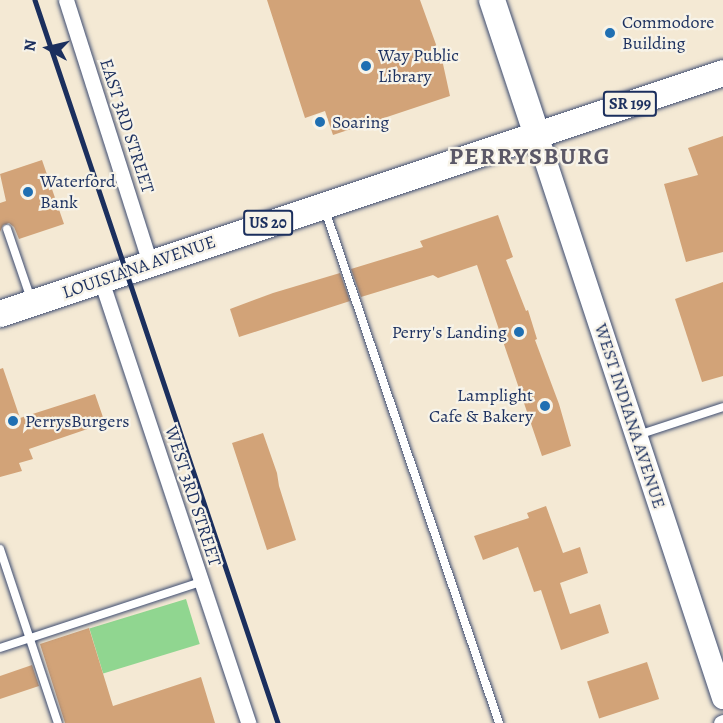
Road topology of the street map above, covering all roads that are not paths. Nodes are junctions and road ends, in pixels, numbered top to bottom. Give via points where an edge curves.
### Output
1 (66, 0) edge
2 (492, 0) edge
3 (723, 73) edge
4 (537, 135) junction
5 (323, 204) junction
6 (7, 229) dead end
7 (150, 264) junction
8 (101, 280) junction
9 (32, 303) junction
10 (0, 314) edge
11 (723, 406) edge
12 (636, 436) junction
13 (0, 549) edge
14 (201, 582) junction
15 (30, 638) junction
16 (0, 648) edge
17 (723, 698) edge
18 (58, 723) edge
19 (248, 723) edge
20 (499, 723) edge

1 - 7 street, EAST 3RD STREET
2 - 4 main road
3 - 4 main road, LOUISIANA AVENUE / SR 199
4 - 5 main road, LOUISIANA AVENUE / US 20
4 - 12 main road, WEST INDIANA AVENUE
5 - 7 main road, LOUISIANA AVENUE / US 20
5 - 20 lane
6 - 9 lane
7 - 8 main road, LOUISIANA AVENUE / US 20
8 - 9 main road, LOUISIANA AVENUE / US 20
8 - 14 street, WEST 3RD STREET
9 - 10 main road, LOUISIANA AVENUE / US 20
11 - 12 lane
12 - 17 main road, WEST INDIANA AVENUE
13 - 15 lane
14 - 15 lane
14 - 19 street, WEST 3RD STREET
15 - 16 lane
15 - 18 lane

